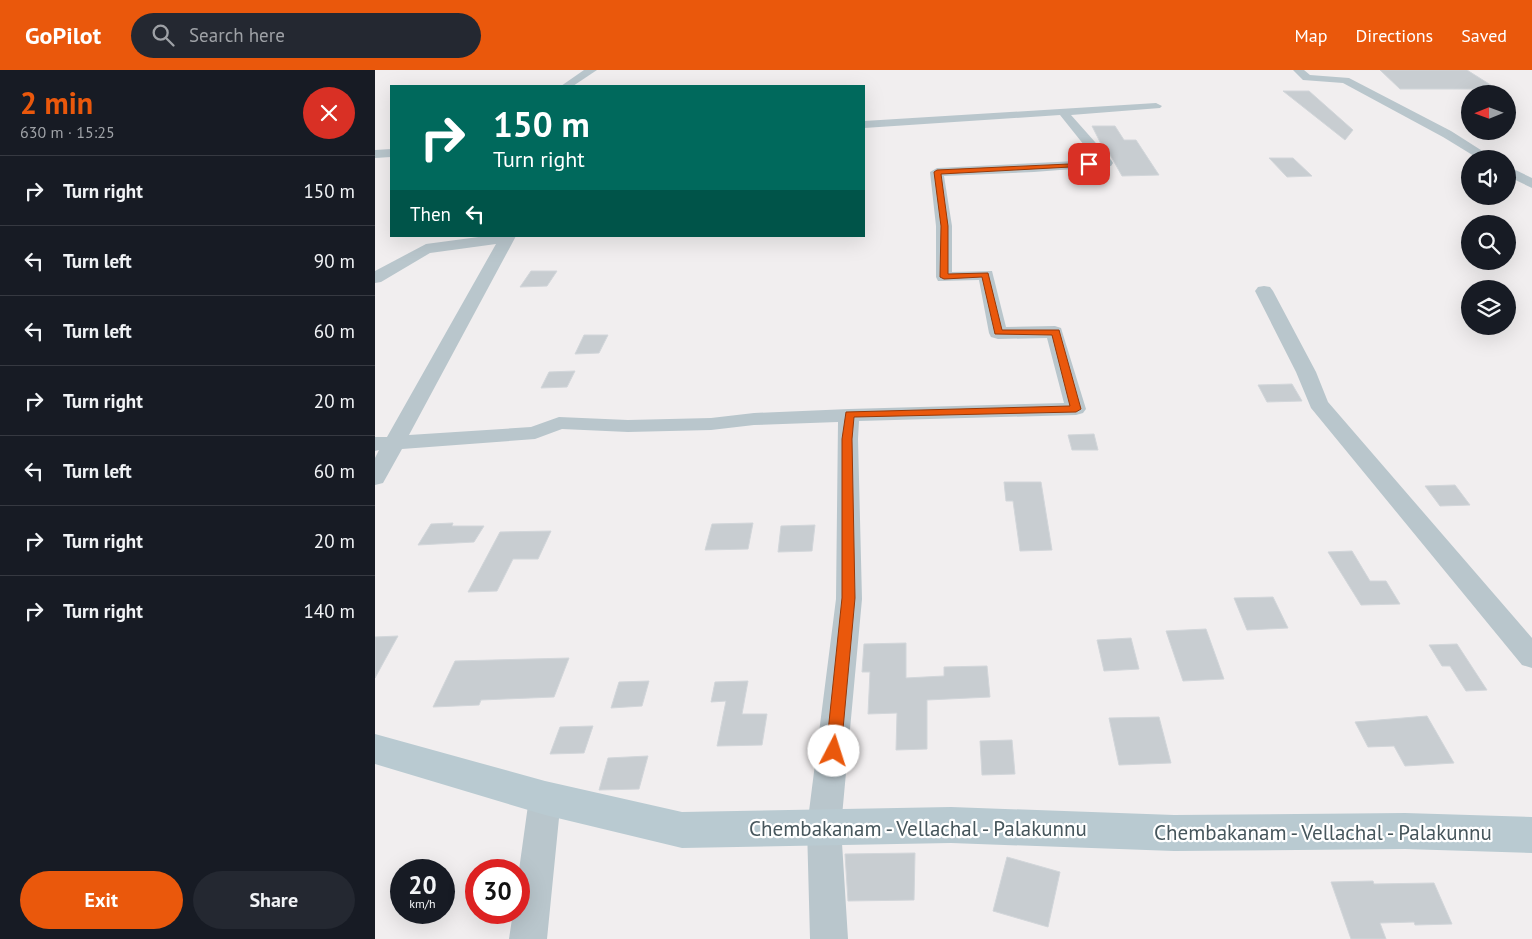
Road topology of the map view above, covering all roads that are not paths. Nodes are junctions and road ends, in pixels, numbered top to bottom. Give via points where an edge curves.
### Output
1 (593, 70) edge
2 (1298, 70) edge
3 (567, 85) edge
4 (1156, 106) dead end
5 (1063, 112) junction
6 (865, 124) edge
7 (1474, 150) edge
8 (390, 153) edge
9 (375, 154) edge
10 (1516, 175) edge
11 (1532, 184) edge
12 (507, 237) edge
13 (375, 278) edge
14 (1264, 291) dead end
15 (849, 414) junction
16 (385, 444) edge
17 (375, 478) edge
18 (1532, 657) edge
19 (375, 749) edge
20 (545, 798) junction
21 (824, 827) junction
22 (1532, 835) edge
23 (528, 939) edge
24 (829, 939) edge

1 - 3 street
2 - 7 street via 1307,78 1345,80
4 - 5 street
5 - 6 street
5 - 15 street via 1107,163 937,172 944,226 944,277 986,275 998,333 1055,332 1076,409
8 - 9 street
10 - 11 street
12 - 13 street via 426,249
12 - 16 street
14 - 18 street via 1306,372 1318,404
15 - 16 street via 711,424 628,426 559,423 535,433
15 - 21 street via 849,598
16 - 17 street
19 - 20 main road, Chembakanam - Vellachal - Palakunnu
20 - 21 main road, Chembakanam - Vellachal - Palakunnu via 682,830
20 - 23 street
21 - 22 main road, Chembakanam - Vellachal - Palakunnu via 951,825 1174,832 1405,830
21 - 24 street

